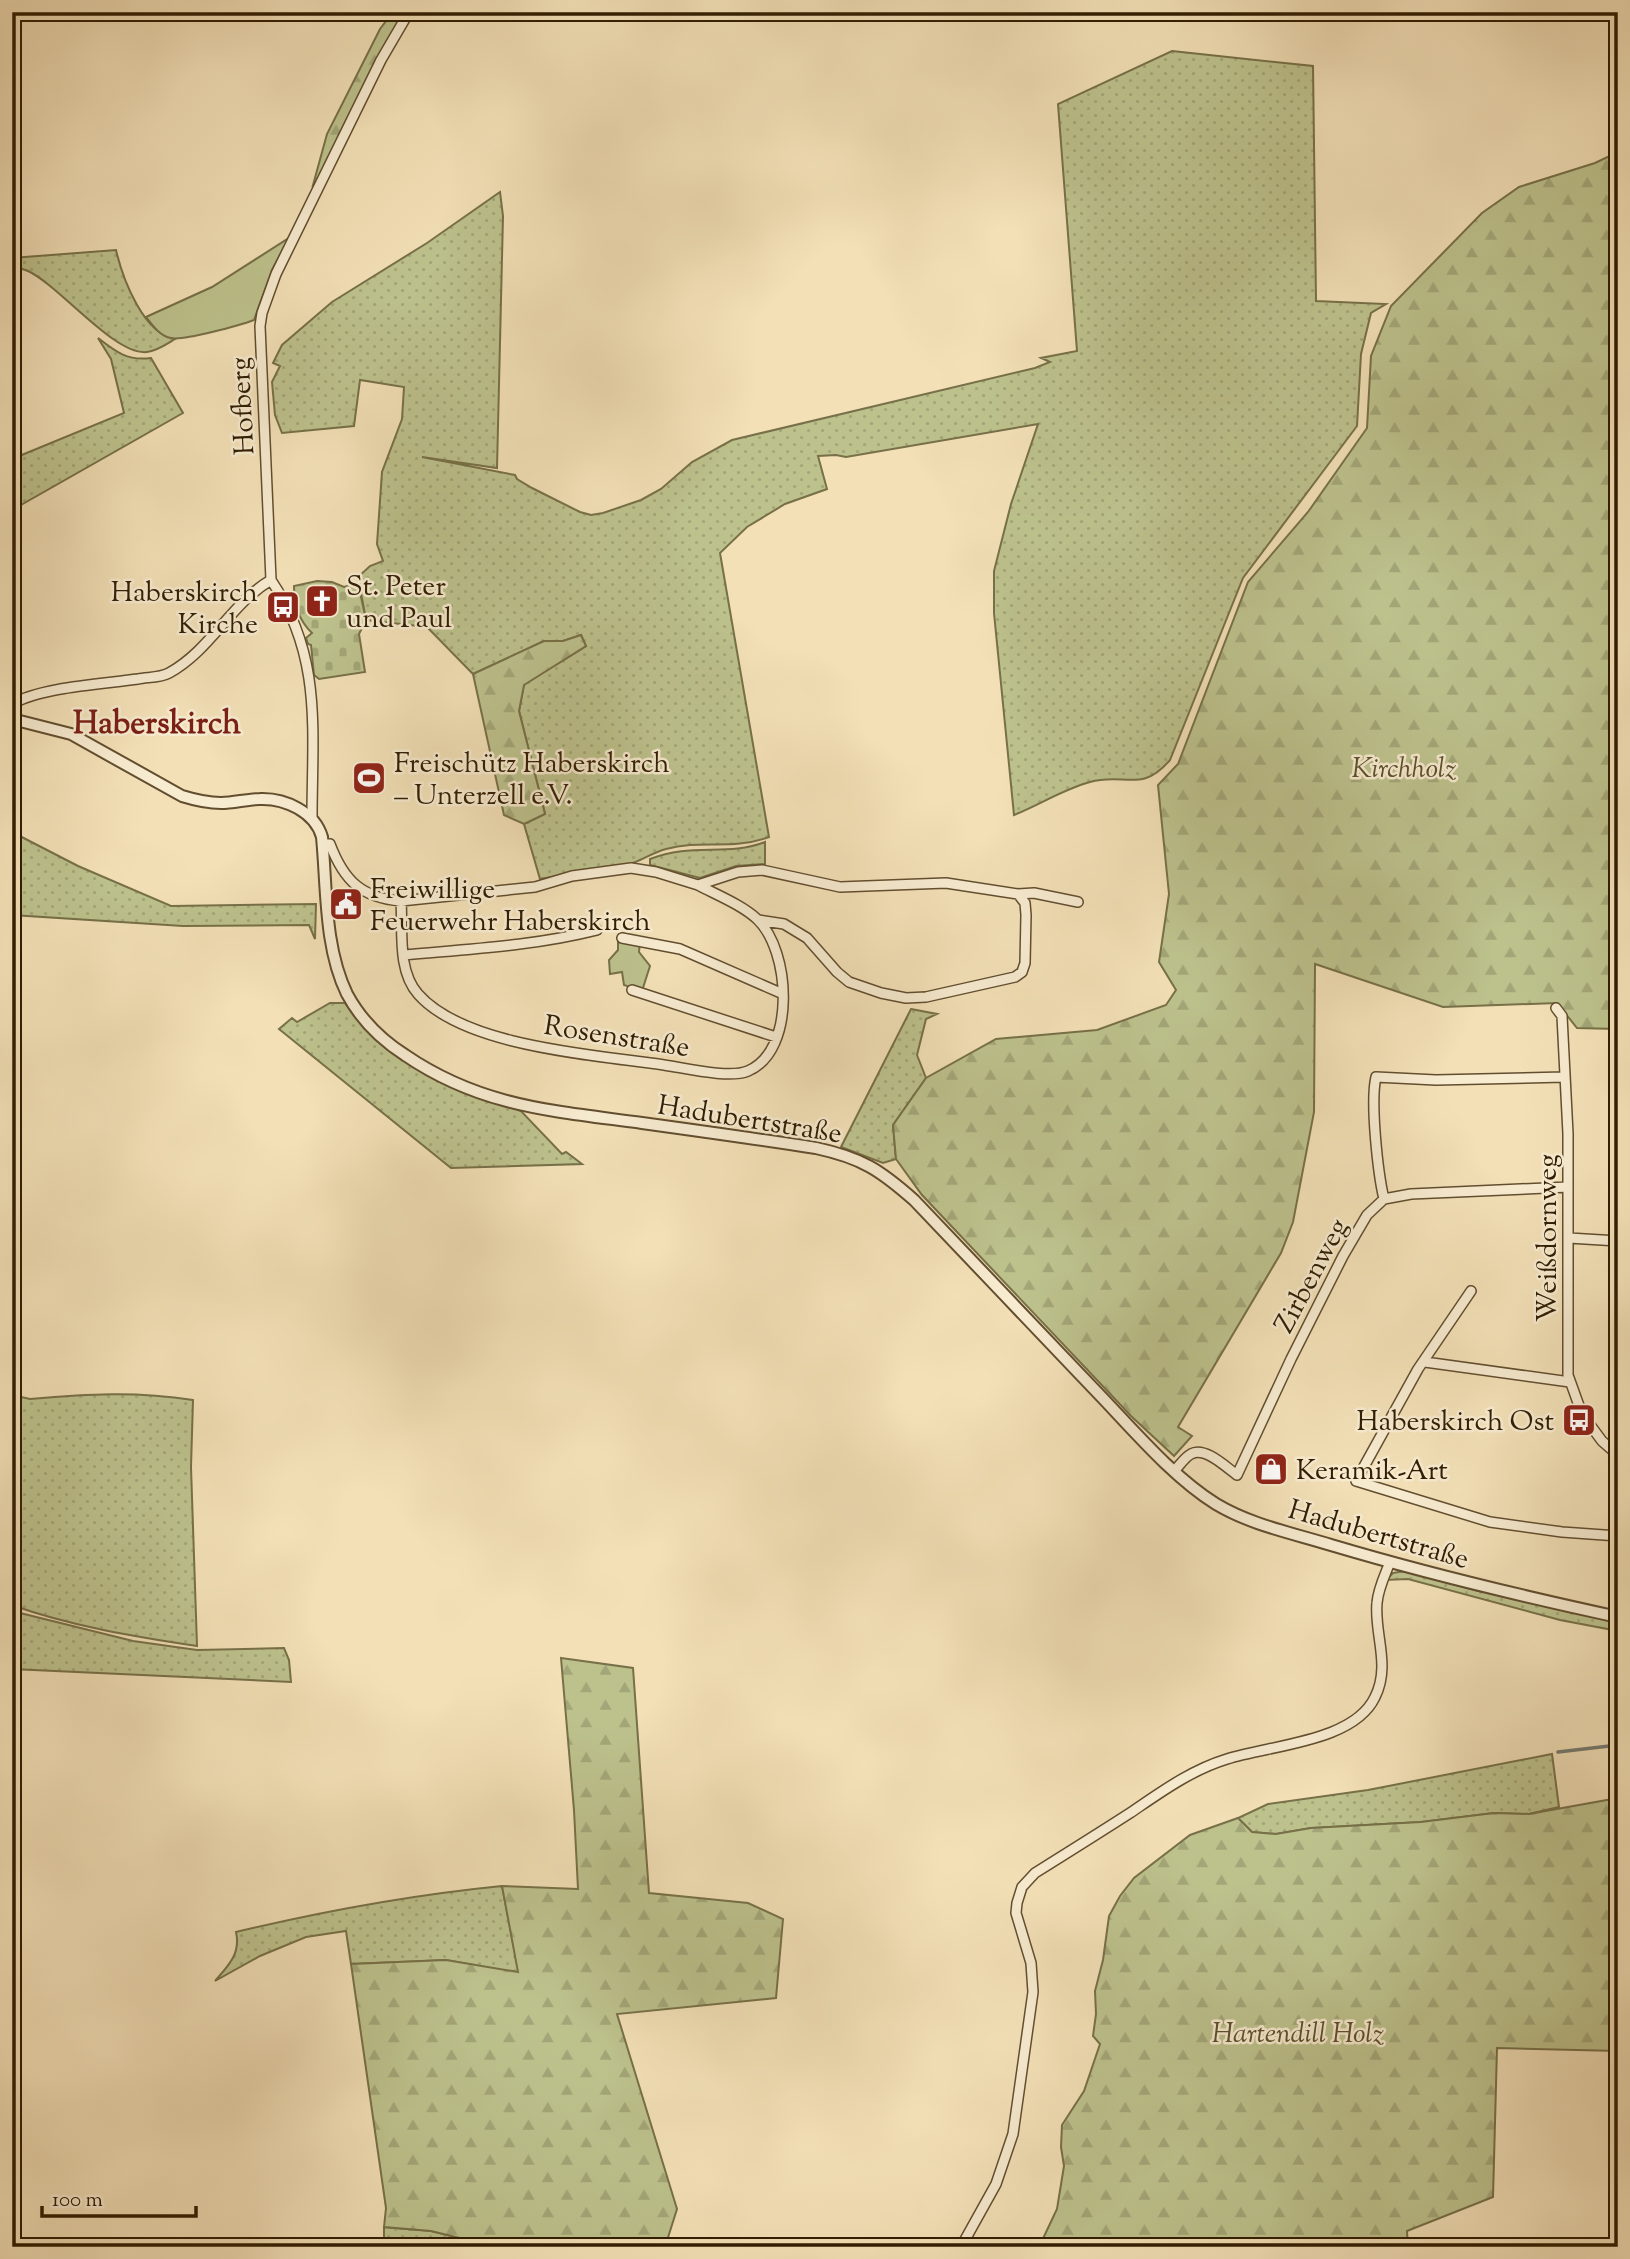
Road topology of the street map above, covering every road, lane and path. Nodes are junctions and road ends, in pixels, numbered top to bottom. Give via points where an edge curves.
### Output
1 (409, 12) edge
2 (271, 580) junction
3 (12, 704) edge
4 (12, 719) edge
5 (312, 818) junction
6 (323, 844) junction
7 (698, 884) junction
8 (1018, 894) junction
9 (401, 901) junction
10 (1079, 902) dead end
11 (758, 920) junction
12 (597, 930) dead end
13 (622, 938) dead end
14 (404, 955) junction
15 (632, 990) dead end
16 (783, 994) junction
17 (1556, 1008) dead end
18 (776, 1037) junction
19 (1564, 1077) junction
20 (1568, 1187) junction
21 (1384, 1199) junction
22 (1569, 1238) junction
23 (1618, 1241) edge
24 (1471, 1291) dead end
25 (1425, 1362) junction
26 (1570, 1382) junction
27 (1618, 1455) edge
28 (1175, 1470) junction
29 (1618, 1536) edge
30 (1390, 1562) junction
31 (1618, 1617) edge
32 (961, 2247) edge

1 - 2 street, Hofberg via 276,274 262,313
2 - 3 street via 258,587 193,657 167,675 38,694
2 - 5 street via 301,638 311,684 315,739
4 - 5 street via 71,734 182,796 222,803 262,798 286,803
5 - 6 street, Hadubertstraße
6 - 9 street, Rosenstraße via 330,844 347,876 360,888 380,900
6 - 28 street, Hadubertstraße via 337,966 346,992 366,1024 385,1042 457,1086 522,1106 816,1147 871,1165 914,1200
7 - 8 street via 762,870 840,887 946,883
7 - 9 street, Rosenstraße via 623,868 535,887
7 - 11 street, Rosenstraße
8 - 10 street
8 - 11 street, Rosenstraße via 1026,915 1022,972 944,995 915,998 849,982 807,938 785,924
9 - 14 street, Rosenstraße
11 - 16 street, Rosenstraße via 774,943
12 - 14 street via 519,945
13 - 16 street via 680,949
14 - 18 street, Rosenstraße via 405,974 413,988 446,1015 473,1028 560,1052 740,1073 756,1067
15 - 18 street
16 - 18 street, Rosenstraße
17 - 19 street, Weißdornweg via 1562,1016
19 - 20 street, Weißdornweg
19 - 21 street via 1376,1077 1379,1179
20 - 21 street, Zirbenweg
20 - 22 street, Weißdornweg
21 - 28 street, Zirbenweg via 1367,1216 1343,1256 1237,1475 1198,1451
22 - 23 street
22 - 26 street, Weißdornweg
24 - 25 street
25 - 26 street
25 - 29 street via 1356,1481 1490,1522
26 - 27 street, Weißdornweg via 1582,1414
28 - 30 street, Hadubertstraße via 1215,1503 1240,1516
30 - 31 street, Hadubertstraße
30 - 32 street via 1377,1601 1382,1672 1374,1699 1360,1716 1331,1732 1244,1753 1201,1769 1035,1873 1021,1887 1016,1913 1031,1963 1033,1992 1013,2134 996,2184

